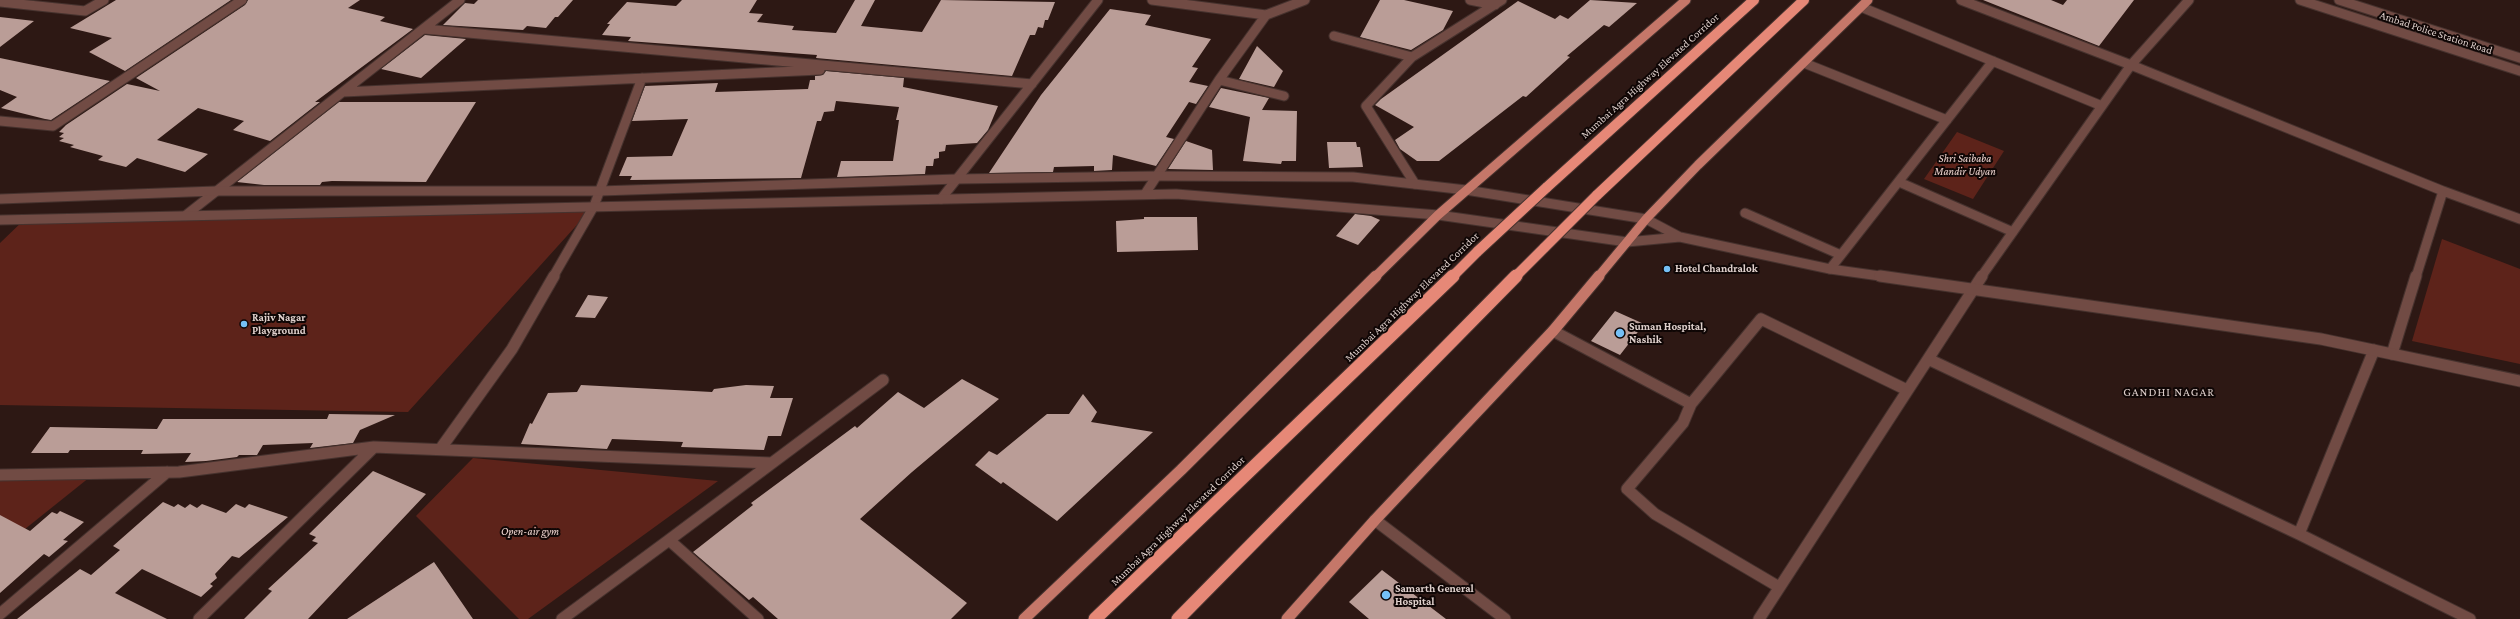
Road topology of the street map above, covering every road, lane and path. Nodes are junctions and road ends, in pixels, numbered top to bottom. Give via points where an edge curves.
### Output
1 (104, 0) edge
2 (242, 0) edge
3 (460, 0) edge
4 (1098, 0) edge
5 (1152, 0) edge
6 (1305, 0) edge
7 (1470, 0) edge
8 (1686, 0) edge
9 (1754, 0) edge
10 (1804, 0) edge
11 (1961, 0) edge
12 (2189, 0) edge
13 (2300, 0) edge
14 (2339, 0) edge
15 (0, 2) edge
16 (1498, 2) edge
17 (1205, 3) edge
18 (1864, 4) edge
19 (1266, 15) junction
20 (424, 28) junction
21 (1334, 36) dead end
22 (1412, 57) junction
23 (2520, 58) edge
24 (1993, 61) junction
25 (1804, 63) junction
26 (2131, 65) junction
27 (858, 68) junction
28 (2520, 71) edge
29 (642, 78) junction
30 (1219, 80) junction
31 (1032, 84) junction
32 (343, 92) junction
33 (1284, 96) dead end
34 (2102, 106) junction
35 (1947, 120) junction
36 (0, 121) edge
37 (1157, 176) junction
38 (957, 179) junction
39 (1899, 182) junction
40 (1415, 184) junction
41 (1466, 190) junction
42 (2443, 190) junction
43 (216, 191) junction
44 (600, 191) junction
45 (1145, 194) junction
46 (0, 199) edge
47 (941, 199) junction
48 (594, 206) junction
49 (1745, 213) dead end
50 (186, 215) junction
51 (1438, 215) junction
52 (2520, 219) edge
53 (0, 220) edge
54 (1646, 220) junction
55 (2013, 232) junction
56 (1680, 237) junction
57 (1627, 242) junction
58 (1841, 255) junction
59 (1830, 269) junction
60 (1973, 290) junction
61 (1553, 331) junction
62 (2374, 350) junction
63 (2392, 354) junction
64 (1928, 359) junction
65 (883, 380) dead end
66 (2520, 381) edge
67 (1907, 390) junction
68 (1691, 404) junction
69 (374, 447) junction
70 (442, 448) junction
71 (771, 464) junction
72 (166, 472) junction
73 (0, 475) edge
74 (1375, 520) junction
75 (2299, 534) junction
76 (669, 540) junction
77 (1779, 587) junction
78 (0, 614) edge
79 (199, 619) edge
80 (562, 619) edge
81 (758, 619) edge
82 (1024, 619) edge
83 (1095, 619) edge
84 (1178, 619) edge
85 (1287, 619) edge
86 (1505, 619) edge
87 (1759, 619) edge
88 (2470, 619) edge

1 - 15 street via 85,11
2 - 36 street via 53,126
3 - 20 street
4 - 31 street
5 - 17 street
6 - 19 street
7 - 16 street
8 - 41 main road
9 - 83 highway, Mumbai Agra Highway Elevated Corridor, bridge via 1478,251 1392,338
10 - 84 highway, bridge via 1596,196
11 - 26 street
12 - 26 street
13 - 28 street, Ambad Police Station Road
14 - 23 street, Ambad Police Station Road
16 - 22 street
17 - 19 street
18 - 24 street
18 - 25 main road
19 - 30 street
20 - 27 street
20 - 32 street
21 - 22 street
22 - 40 street via 1366,106
24 - 34 street
24 - 35 street
25 - 35 street
25 - 54 main road
26 - 34 street
26 - 42 street
27 - 29 street
27 - 31 street
29 - 32 street
29 - 44 street
30 - 33 street
30 - 37 street
31 - 38 street
32 - 43 street
34 - 55 street
35 - 39 street
37 - 38 street
37 - 40 street via 1353,177
37 - 45 street
38 - 44 street
38 - 47 street
39 - 55 street
39 - 58 street
40 - 41 street
41 - 51 main road
41 - 54 street
42 - 52 street
42 - 63 street
43 - 44 street
43 - 46 street
43 - 50 street
44 - 48 street
45 - 47 street
45 - 51 street via 1176,194
47 - 48 street
48 - 50 street
48 - 70 street via 512,349
49 - 58 street
50 - 53 street
51 - 57 street
51 - 82 main road via 1181,470
54 - 56 street
54 - 57 main road
55 - 60 street
56 - 57 street
56 - 59 street
57 - 61 main road
58 - 59 street
59 - 60 street
60 - 62 street via 2321,339
60 - 64 street
61 - 68 street
61 - 74 main road
62 - 63 street
62 - 75 street
63 - 66 street
64 - 67 street
64 - 75 street
65 - 71 street
67 - 68 street via 1761,319
67 - 77 street
68 - 77 street via 1683,423 1627,489 1655,514
69 - 70 street
69 - 72 street
69 - 79 street
70 - 71 street
71 - 76 street
72 - 73 street
72 - 78 street
74 - 85 main road
74 - 86 street
75 - 88 street
76 - 80 street
76 - 81 street
77 - 87 street

